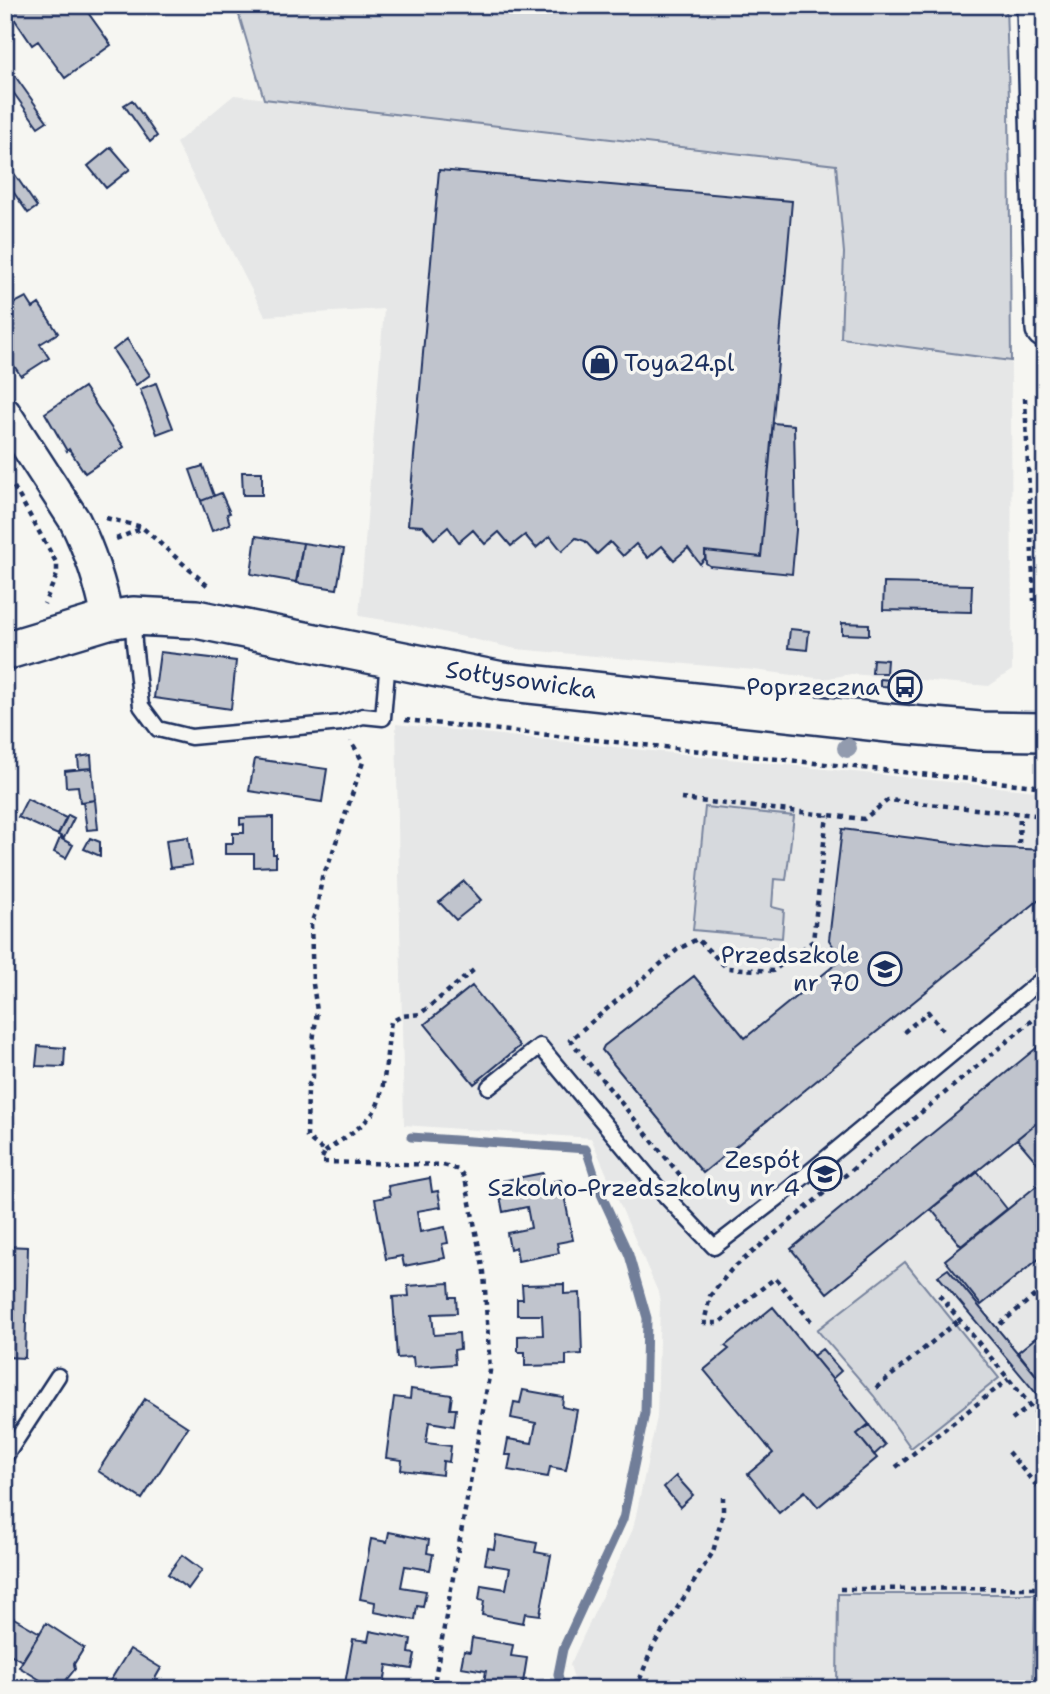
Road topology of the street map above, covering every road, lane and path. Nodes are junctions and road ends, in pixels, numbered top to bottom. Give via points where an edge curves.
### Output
1 (1035, 5) edge
2 (1045, 329) edge
3 (1026, 398) dead end
4 (5, 413) edge
5 (12, 483) dead end
6 (99, 516) dead end
7 (143, 528) junction
8 (106, 543) dead end
9 (210, 588) dead end
10 (1034, 601) dead end
11 (40, 608) dead end
12 (120, 618) junction
13 (5, 651) edge
14 (388, 659) junction
15 (383, 718) junction
16 (341, 723) junction
17 (1045, 732) edge
18 (1045, 787) edge
19 (681, 799) dead end
20 (1020, 814) junction
21 (827, 815) junction
22 (1045, 816) edge
23 (1019, 844) dead end
24 (475, 969) dead end
25 (1045, 978) edge
26 (1045, 1010) edge
27 (489, 1087) dead end
28 (323, 1158) junction
29 (685, 1181) dead end
30 (1045, 1287) edge
31 (939, 1295) dead end
32 (959, 1320) junction
33 (811, 1321) dead end
34 (1000, 1324) dead end
35 (58, 1376) dead end
36 (1009, 1379) junction
37 (876, 1388) dead end
38 (1031, 1405) junction
39 (1012, 1420) dead end
40 (1045, 1423) edge
41 (1008, 1452) dead end
42 (5, 1457) edge
43 (896, 1467) dead end
44 (1043, 1491) edge
45 (723, 1497) dead end
46 (840, 1588) dead end
47 (1040, 1588) junction
48 (433, 1689) edge
49 (636, 1689) edge
50 (1040, 1689) edge

1 - 2 street
3 - 10 path
4 - 12 street via 75,521
5 - 11 path via 57,564 57,575
6 - 7 path
7 - 8 path
7 - 9 path
12 - 13 street, Sołtysowicka
12 - 14 street, Sołtysowicka via 223,623
12 - 16 lane via 134,643 141,706 158,729 191,737
14 - 15 lane
14 - 17 street, Sołtysowicka via 502,681 888,723
15 - 16 lane via 363,716
15 - 18 path
16 - 28 path via 363,762 322,877 311,923 317,1010 307,1137
19 - 21 path
20 - 21 path via 888,800 864,819
20 - 22 path
20 - 23 path
21 - 29 path via 813,941 773,971 727,968 697,939 677,950 570,1040
24 - 28 path via 420,1014 391,1022 385,1076 374,1112
25 - 27 lane via 714,1247 657,1187 540,1046
26 - 33 path via 731,1270 710,1296 704,1323 719,1323 775,1278
28 - 48 path via 443,1165 456,1168 466,1183 484,1272 490,1371
30 - 34 path
31 - 32 path
32 - 36 path
32 - 37 path
35 - 42 lane
36 - 38 path
36 - 43 path
38 - 39 path
38 - 40 path
41 - 44 path
44 - 47 path
45 - 49 path via 713,1552 653,1646
46 - 47 path
47 - 50 path

